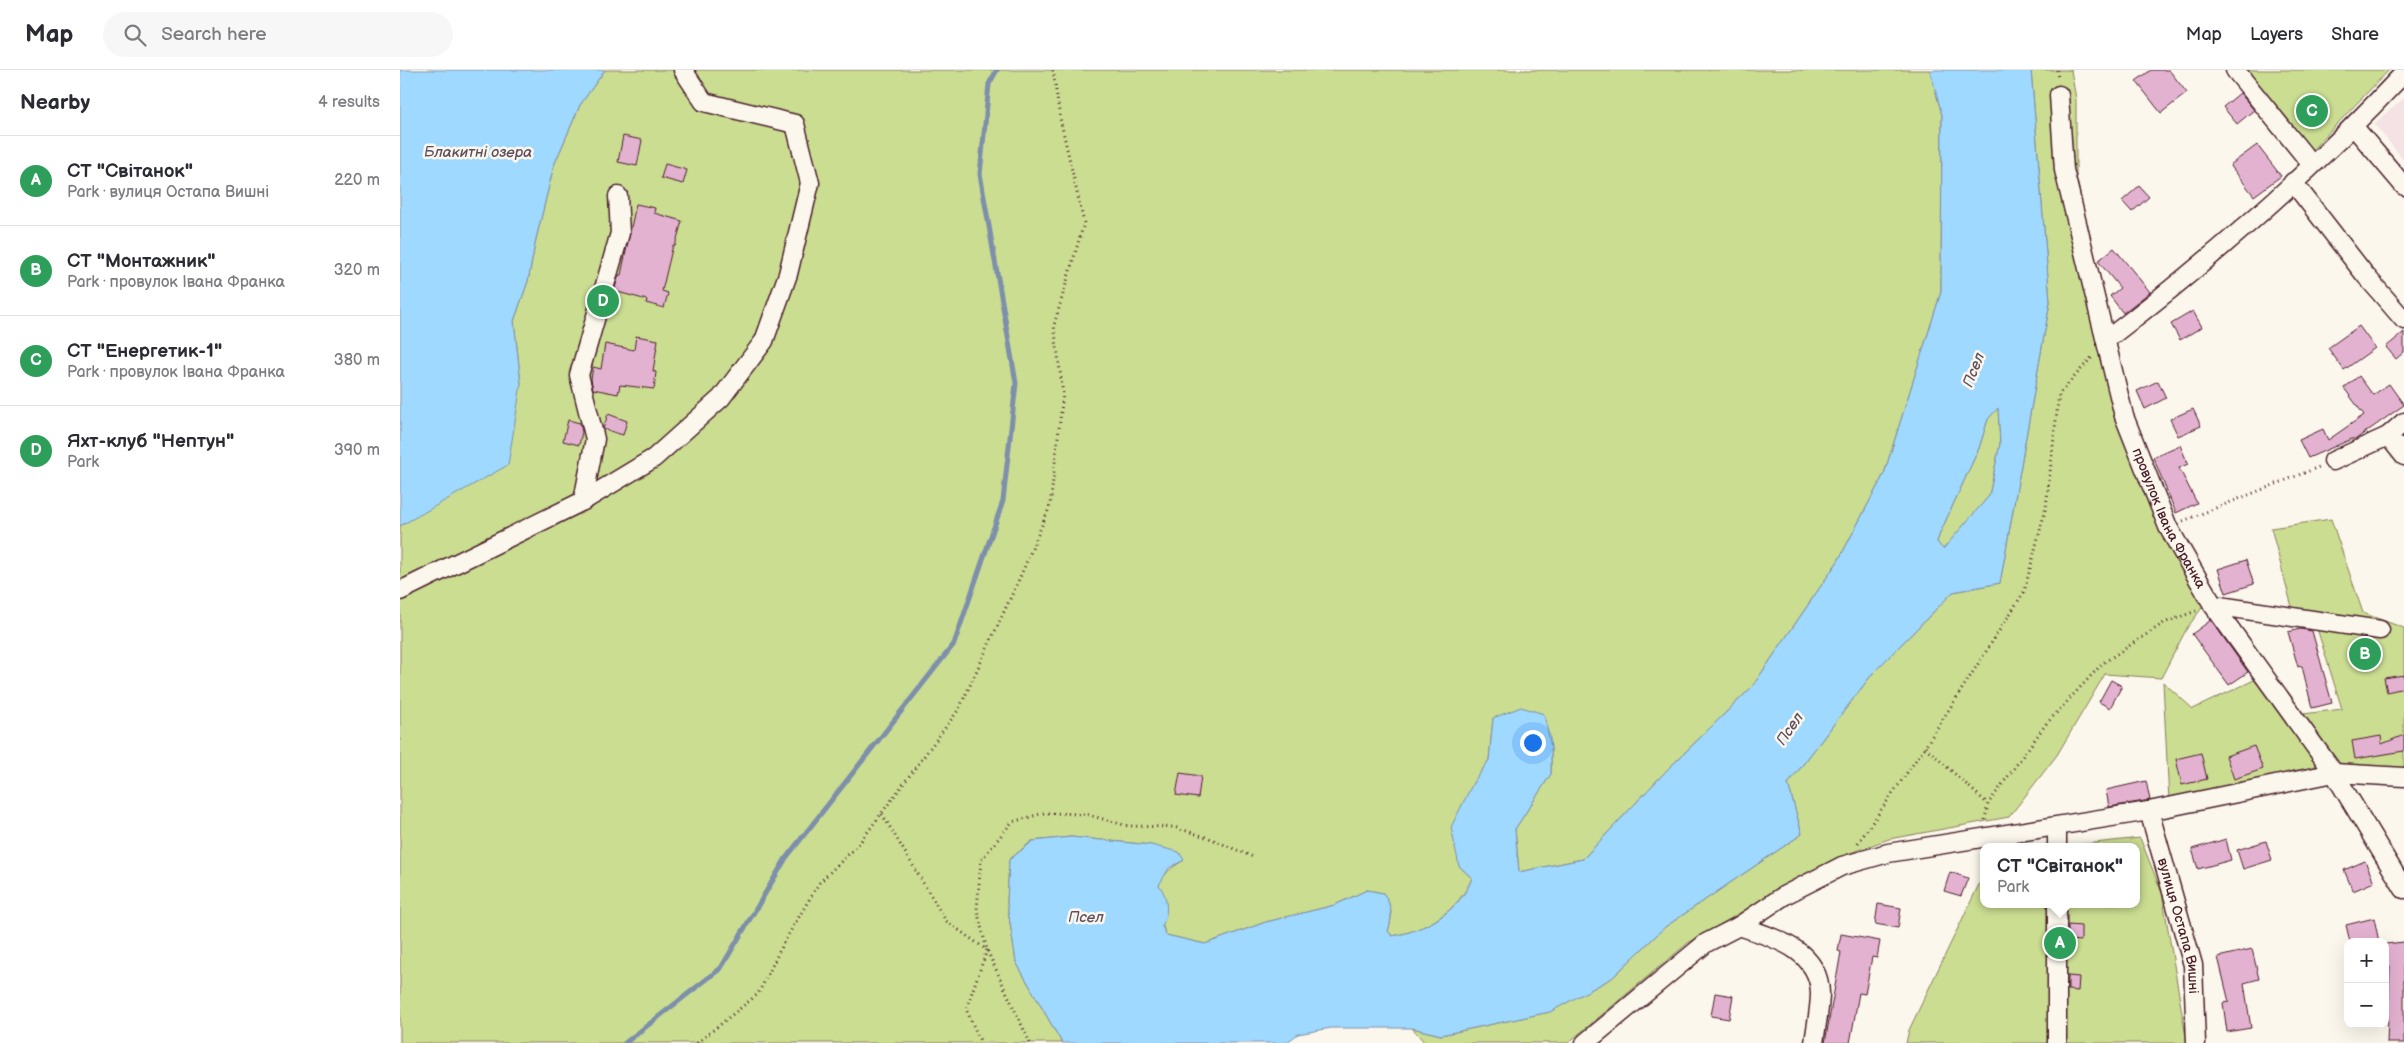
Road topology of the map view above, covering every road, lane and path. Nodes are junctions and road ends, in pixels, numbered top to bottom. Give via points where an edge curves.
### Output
1 (683, 70) edge
2 (1053, 70) edge
3 (2235, 70) edge
4 (2404, 73) edge
5 (2059, 95) dead end
6 (2354, 127) junction
7 (2312, 165) junction
8 (2293, 182) junction
9 (2404, 186) edge
10 (618, 196) dead end
11 (2404, 320) edge
12 (2106, 340) junction
13 (2404, 422) edge
14 (2388, 436) junction
15 (2404, 456) edge
16 (2333, 461) joint
17 (583, 501) junction
18 (2168, 527) junction
19 (400, 591) edge
20 (2214, 605) junction
21 (2380, 630) dead end
22 (1925, 747) junction
23 (2334, 773) junction
24 (2404, 777) edge
25 (1988, 804) junction
26 (2149, 811) junction
27 (882, 814) junction
28 (2057, 827) junction
29 (1983, 837) junction
30 (2057, 843) edge
31 (1253, 857) dead end
32 (1842, 866) junction
33 (2404, 889) edge
34 (2057, 908) edge
35 (1739, 926) junction
36 (987, 950) junction
37 (697, 1043) edge
38 (980, 1043) edge
39 (1030, 1043) edge
40 (1586, 1043) edge
41 (1814, 1043) edge
42 (2057, 1043) edge
43 (2196, 1043) edge

1 - 17 street via 704,102 795,124 810,183 788,274 764,340 721,398 654,458
2 - 27 path via 1060,118 1084,223 1054,325 1063,394 1050,506 959,710
3 - 7 street
4 - 6 street
5 - 12 street, провулок Івана Франка via 2064,170
6 - 7 street
6 - 9 street
7 - 8 street
8 - 11 street
8 - 12 street via 2183,281
10 - 17 street via 620,233 579,375 595,439
12 - 18 street, провулок Івана Франка via 2124,416
12 - 22 path via 2059,394 2046,506 2024,592
13 - 14 street
14 - 15 street
14 - 16 street
16 - 18 path
17 - 19 street
18 - 20 street, провулок Івана Франка
20 - 21 street
20 - 23 street, провулок Івана Франка
20 - 25 path via 2164,623 2103,663 2046,724
22 - 25 path
22 - 32 path
23 - 24 street
23 - 26 street
23 - 33 street, провулок Івана Франка
25 - 29 path
26 - 28 street
26 - 43 street, вулиця Остапа Вишні via 2193,965
27 - 36 path via 946,921
27 - 37 path via 858,845 819,883 758,994
28 - 29 street
28 - 30 street
29 - 32 street via 1888,853
31 - 36 path via 1174,826 1128,826 1085,814 1044,813 1012,822 981,860 977,910
32 - 35 street via 1785,896
34 - 42 street
35 - 40 street via 1706,943
35 - 41 street via 1773,937 1805,954 1820,991
36 - 38 path via 966,1009
36 - 39 path

